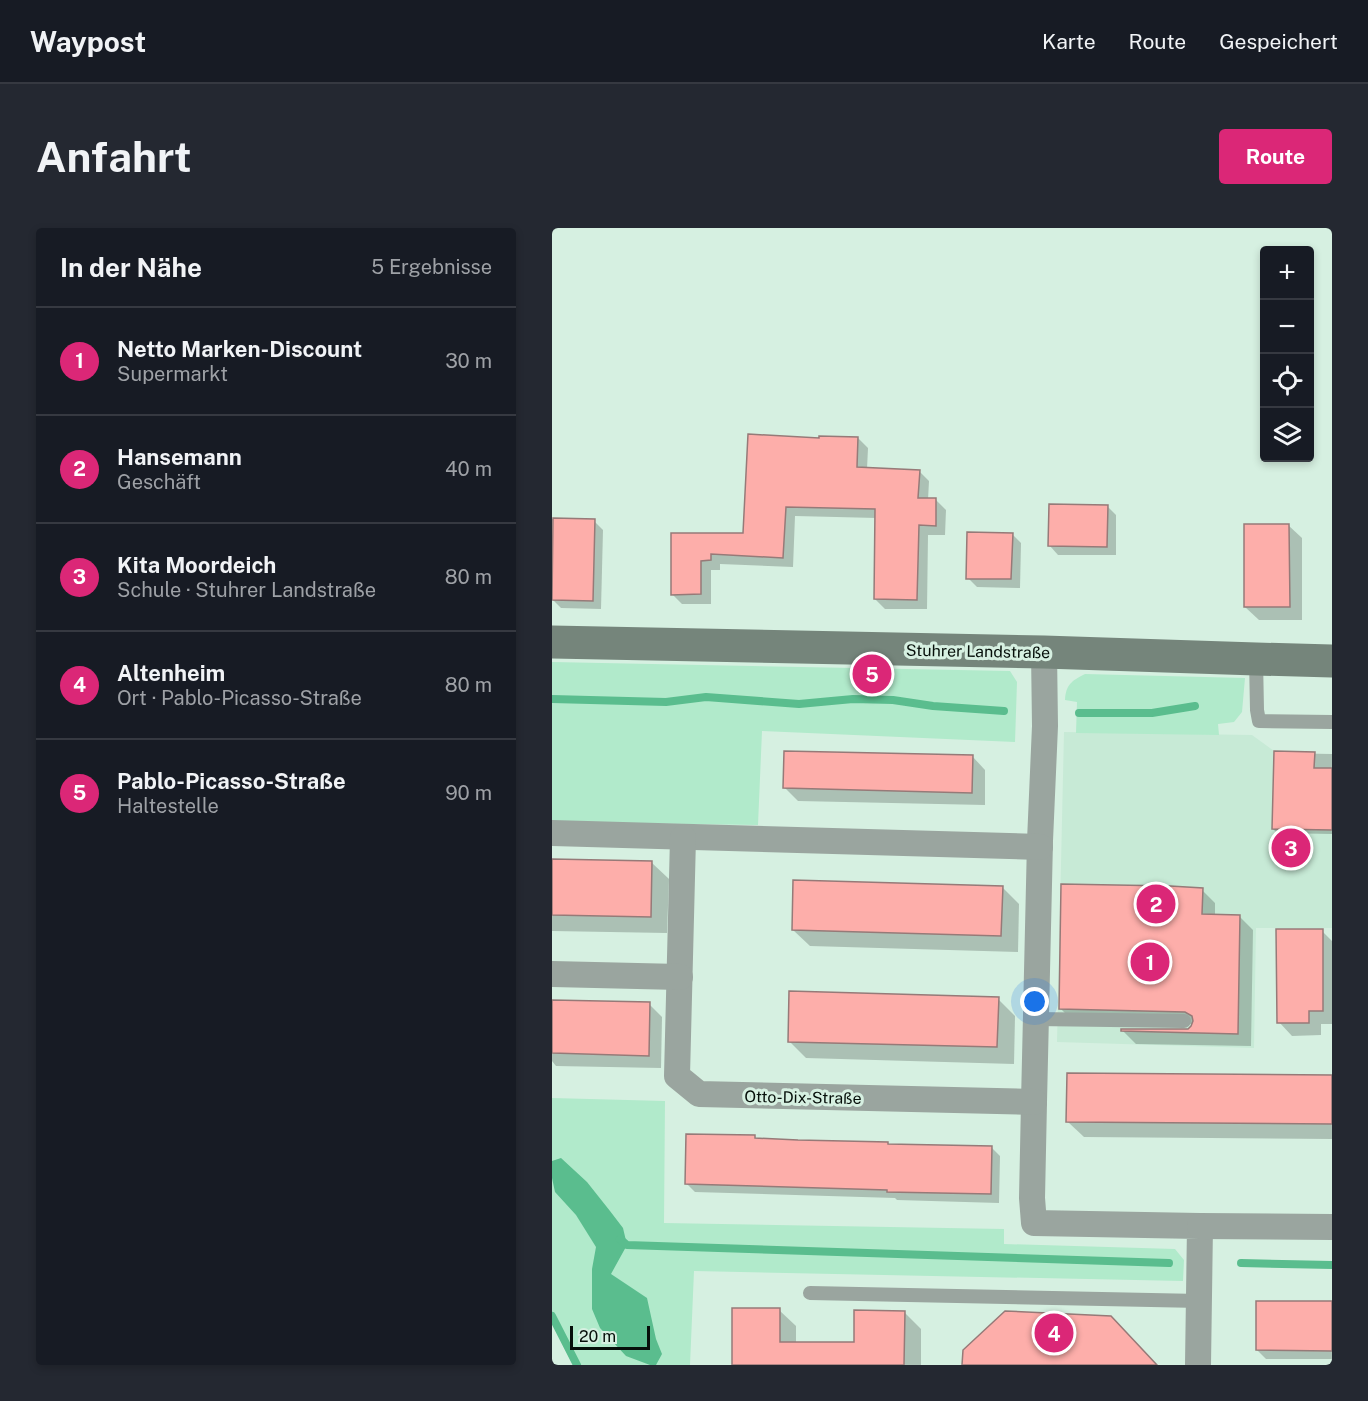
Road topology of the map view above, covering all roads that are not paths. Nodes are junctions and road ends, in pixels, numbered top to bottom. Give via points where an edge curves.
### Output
1 (552, 642) edge
2 (1044, 652) junction
3 (1256, 659) junction
4 (1332, 660) edge
5 (1332, 722) edge
6 (552, 833) edge
7 (683, 838) junction
8 (1040, 848) junction
9 (552, 974) edge
10 (680, 977) junction
11 (1036, 1019) junction
12 (1184, 1021) dead end
13 (1034, 1102) junction
14 (1200, 1226) junction
15 (1332, 1227) edge
16 (810, 1293) dead end
17 (1200, 1301) junction
18 (1198, 1365) edge

1 - 2 main road, Stuhrer Landstraße
2 - 3 main road, Stuhrer Landstraße
2 - 8 street
3 - 4 main road, Stuhrer Landstraße
3 - 5 lane via 1259,721
6 - 7 street
7 - 8 street
7 - 10 street, Otto-Dix-Straße
8 - 11 street
9 - 10 street
10 - 13 street, Otto-Dix-Straße via 677,1076 699,1094
11 - 12 lane
11 - 13 street
13 - 14 street via 1034,1223
14 - 15 street
14 - 17 street
16 - 17 lane
17 - 18 street

